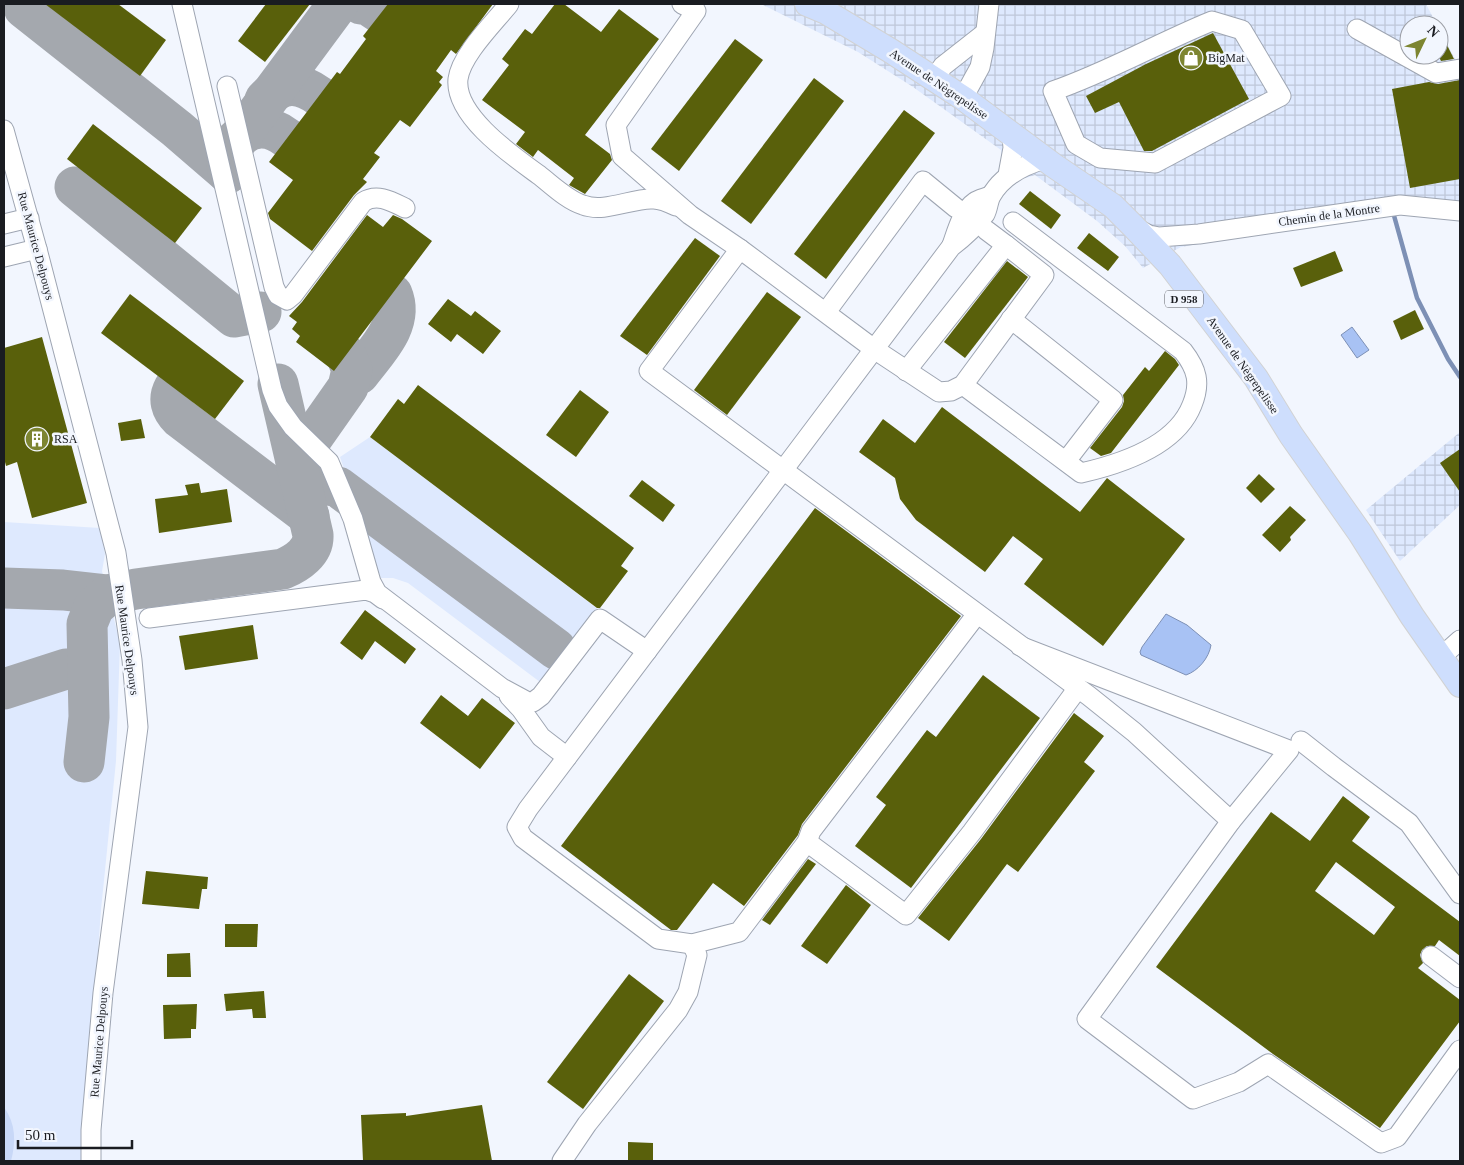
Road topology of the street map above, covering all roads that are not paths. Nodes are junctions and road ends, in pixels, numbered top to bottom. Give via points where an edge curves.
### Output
1 (182, 4) edge
2 (509, 4) edge
3 (682, 4) edge
4 (807, 4) edge
5 (989, 4) edge
6 (1357, 29) dead end
7 (985, 33) junction
8 (1460, 69) edge
9 (934, 78) junction
10 (227, 86) dead end
11 (963, 98) junction
12 (4, 130) edge
13 (1012, 135) junction
14 (1076, 144) junction
15 (1054, 166) junction
16 (1008, 175) junction
17 (405, 208) dead end
18 (956, 208) dead end
19 (1460, 211) edge
20 (690, 215) junction
21 (29, 218) junction
22 (1013, 222) dead end
23 (4, 224) edge
24 (1134, 227) junction
25 (986, 230) dead end
26 (1199, 234) junction
27 (1006, 245) junction
28 (37, 249) junction
29 (740, 249) junction
30 (1058, 256) junction
31 (4, 257) edge
32 (1170, 265) junction
33 (1044, 275) junction
34 (826, 312) junction
35 (1011, 319) junction
36 (874, 349) junction
37 (906, 371) junction
38 (963, 385) junction
39 (1291, 435) junction
40 (1066, 461) junction
41 (783, 470) junction
42 (384, 600) junction
43 (977, 614) junction
44 (149, 618) dead end
45 (1460, 640) edge
46 (1020, 646) junction
47 (647, 651) junction
48 (1441, 657) junction
49 (1460, 685) edge
50 (502, 688) junction
51 (1078, 688) junction
52 (1301, 741) dead end
53 (567, 757) junction
54 (1231, 821) junction
55 (807, 842) junction
56 (1460, 894) edge
57 (692, 944) junction
58 (1431, 956) dead end
59 (1460, 978) edge
60 (1460, 1050) edge
61 (91, 1161) edge
62 (562, 1161) edge

1 - 42 street via 272,390 278,406 293,427 329,462 353,519 371,582
2 - 20 street via 466,57 461,69 458,81 472,117 491,138 583,206 664,200
3 - 20 street via 696,11 616,125 622,156
4 - 9 main road, Avenue de Nègrepelisse / D 958 via 826,12
5 - 7 street
6 - 8 street via 1436,73
7 - 9 street via 943,66
7 - 11 street via 980,67
9 - 11 main road, Avenue de Nègrepelisse / D 958
10 - 17 street via 274,287 282,298 287,300 293,295 363,202 376,197
11 - 13 main road, Avenue de Nègrepelisse / D 958
12 - 21 street, Rue Maurice Delpouys
13 - 15 main road, Avenue de Nègrepelisse / D 958
13 - 16 street
14 - 14 street via 1053,91 1088,79 1212,21 1242,30 1281,96 1155,163 1100,158
14 - 15 street
15 - 16 street via 1032,163
15 - 24 main road, Avenue de Nègrepelisse / D 958 via 1113,206
15 - 39 main road, Avenue de Nègrepelisse / D 958 via 1158,266
16 - 36 street via 990,196 970,208 951,247
18 - 34 street via 923,181
19 - 26 street, Chemin de la Montre via 1400,205
20 - 29 street
21 - 23 street
21 - 28 street, Rue Maurice Delpouys
22 - 30 street
24 - 26 street, Chemin de la Montre via 1160,237
24 - 32 main road, Avenue de Nègrepelisse / D 958
25 - 27 street
26 - 32 street, Chemin de la Montre via 1174,248 1169,258
27 - 33 street
27 - 37 street
28 - 31 street
28 - 61 street, Rue Maurice Delpouys via 116,553 138,726 103,993
29 - 34 street
29 - 41 street via 649,371
30 - 33 street
30 - 40 street via 1183,351 1197,376 1198,392 1187,417 1175,432 1145,451 1108,467 1081,473
32 - 39 main road, Avenue de Nègrepelisse / D 958 via 1256,378
33 - 35 street
34 - 36 street
35 - 38 street
35 - 40 street via 1113,400
36 - 37 street
36 - 41 street
37 - 38 street via 939,392
38 - 40 street
39 - 48 main road, Avenue de Nègrepelisse / D 958
41 - 43 street
41 - 47 street
42 - 44 street via 366,590
42 - 50 street
43 - 46 street
43 - 55 street via 811,831
45 - 48 street
46 - 51 street
46 - 54 street via 1289,750
47 - 50 street via 600,619 533,702
47 - 53 street
48 - 49 main road, Avenue de Nègrepelisse / D 958
50 - 53 street via 541,737
51 - 54 street via 1134,732
51 - 55 street via 906,915
52 - 56 street via 1409,823
53 - 57 street via 517,827 524,838 658,939
54 - 60 street via 1087,1019 1193,1099 1239,1082 1268,1064 1381,1143 1397,1137
55 - 57 street via 739,932
57 - 62 street via 697,955 688,992 678,1010
58 - 59 street

